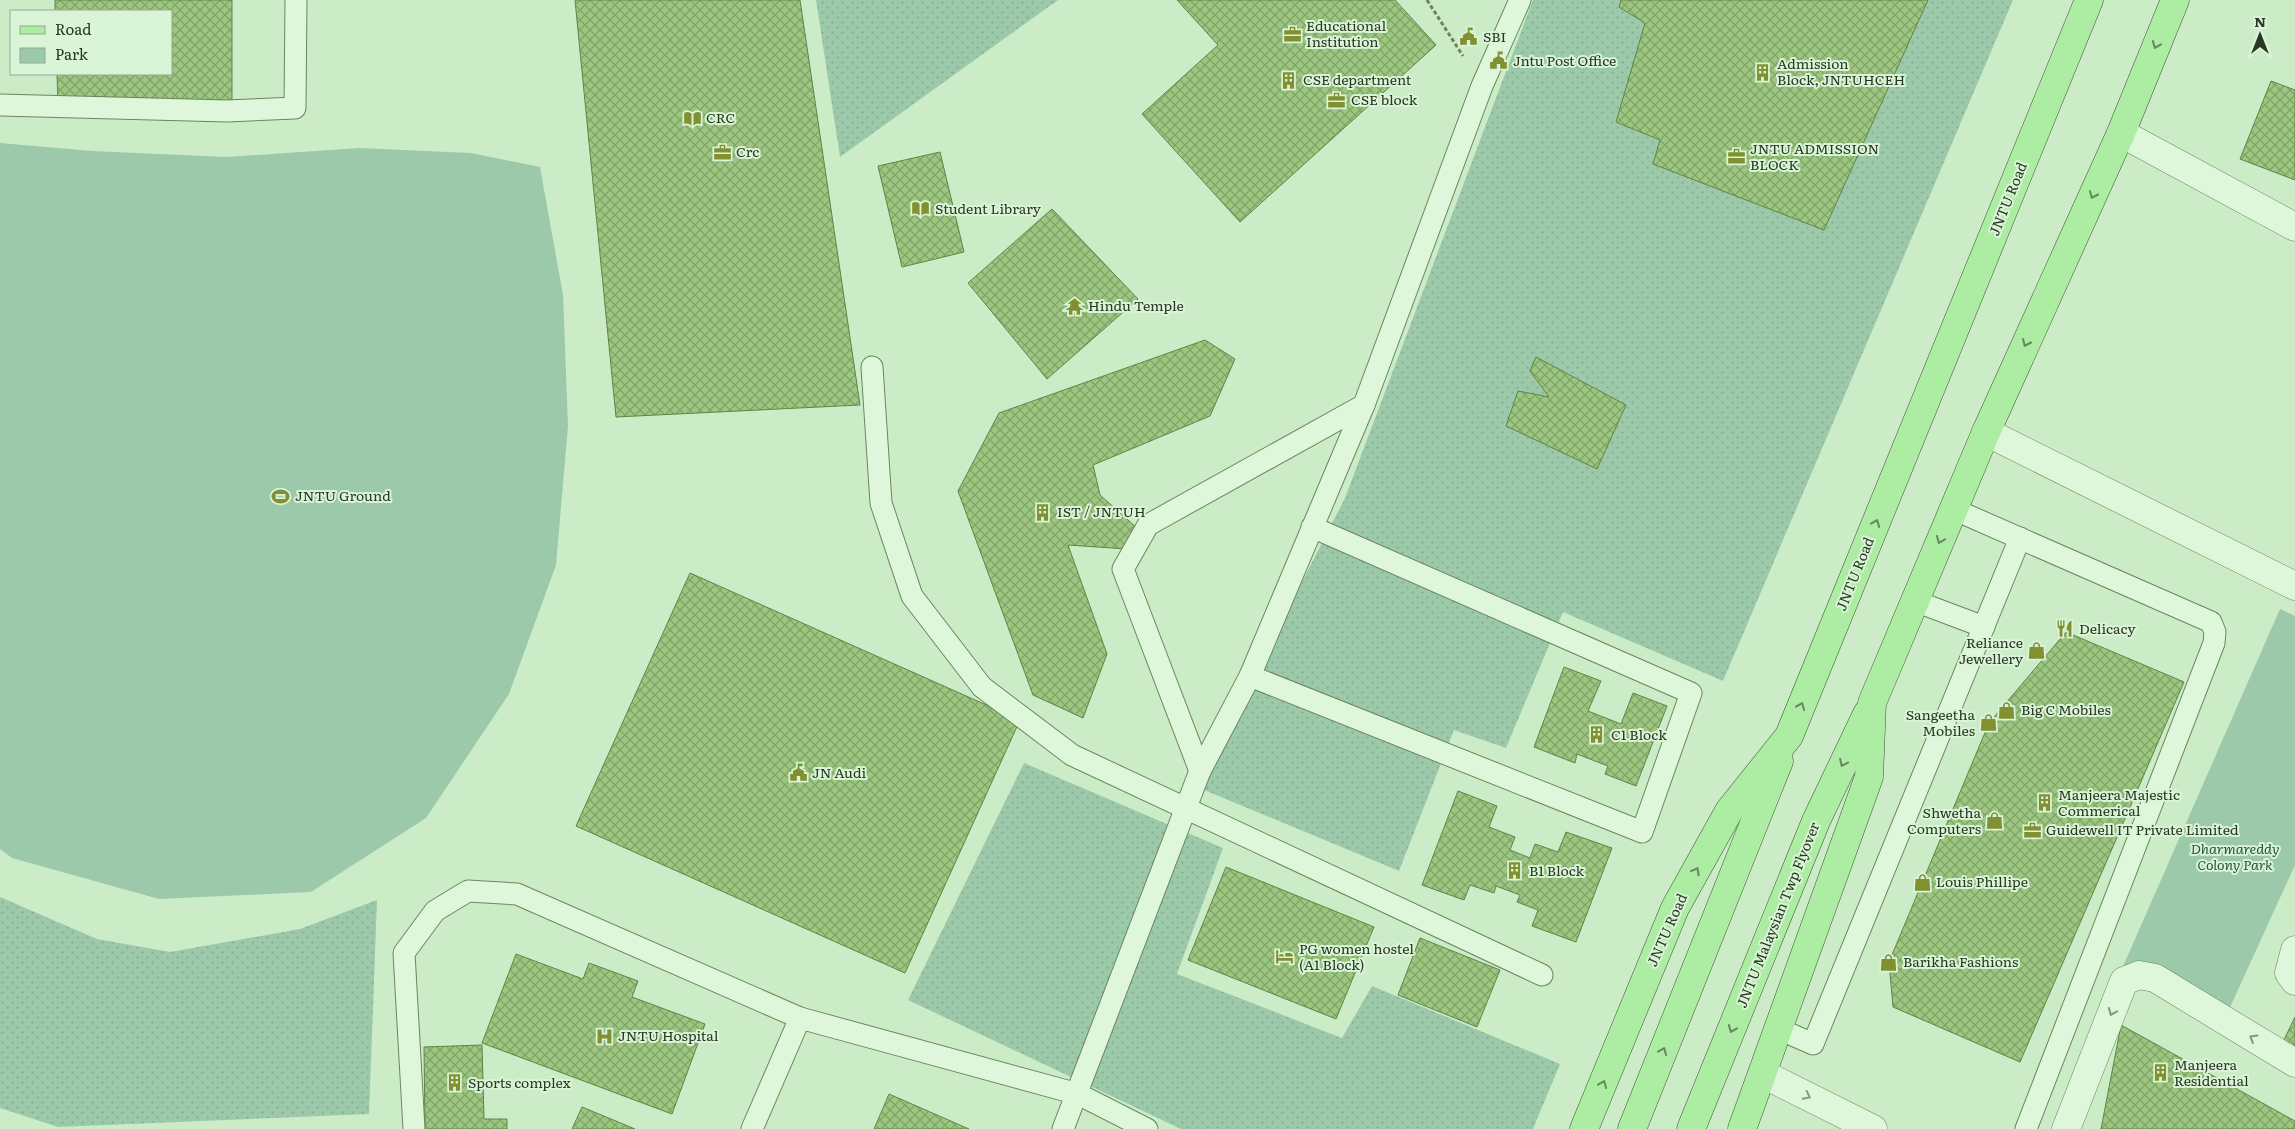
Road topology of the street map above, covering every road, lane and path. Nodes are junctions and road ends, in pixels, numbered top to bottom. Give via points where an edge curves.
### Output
1 (296, 0) edge
2 (1427, 0) edge
3 (1520, 0) edge
4 (2089, 0) edge
5 (2174, 0) edge
6 (1482, 86) junction
7 (0, 105) edge
8 (2121, 133) junction
9 (2295, 227) edge
10 (872, 366) dead end
11 (1364, 405) junction
12 (1986, 432) junction
13 (1953, 509) junction
14 (1312, 527) junction
15 (2020, 538) junction
16 (2295, 586) edge
17 (1915, 600) junction
18 (1984, 626) junction
19 (1250, 676) junction
20 (1872, 703) junction
21 (1789, 736) junction
22 (1200, 771) junction
23 (1187, 808) junction
24 (2295, 950) edge
25 (1542, 975) dead end
26 (2295, 981) edge
27 (800, 1018) junction
28 (1778, 1029) junction
29 (2295, 1063) edge
30 (1763, 1074) junction
31 (1078, 1094) junction
32 (414, 1129) edge
33 (752, 1129) edge
34 (1063, 1129) edge
35 (1146, 1129) edge
36 (1584, 1129) edge
37 (1632, 1129) edge
38 (1691, 1129) edge
39 (1742, 1129) edge
40 (1873, 1129) edge
41 (2026, 1129) edge
42 (2066, 1129) edge

1 - 7 lane via 294,108 227,111
2 - 6 path
3 - 6 lane
21 -> 4 main road, JNTU Road
5 -> 8 main road
6 - 11 lane
8 - 9 street
8 -> 12 main road
10 - 23 lane via 881,504 912,596 982,687 1072,755
11 - 14 lane
11 - 22 lane via 1148,525 1123,569
12 - 13 main road
12 - 16 street
13 - 15 lane
13 -> 17 main road
14 - 19 lane
14 - 19 lane via 1692,693 1642,832
15 - 18 lane
15 - 41 lane via 2211,622 2215,632 2214,643
17 - 18 lane
17 - 20 main road
18 - 28 lane via 1814,1044
19 - 22 lane
20 - 28 main road via 1869,777
20 -> 38 main road, JNTU Malaysian Twp Flyover via 1816,821
36 -> 21 main road, JNTU Road via 1675,908 1729,811
37 -> 21 main road
22 - 23 lane
23 - 25 lane
23 - 31 lane
24 - 26 street via 2289,972
27 - 31 lane
27 - 32 lane via 517,894 468,890 435,911 404,953
27 - 33 lane
28 - 30 main road
29 -> 42 street via 2156,978 2139,975 2124,981
30 - 39 main road
30 -> 40 street
31 - 34 lane
31 - 35 lane

